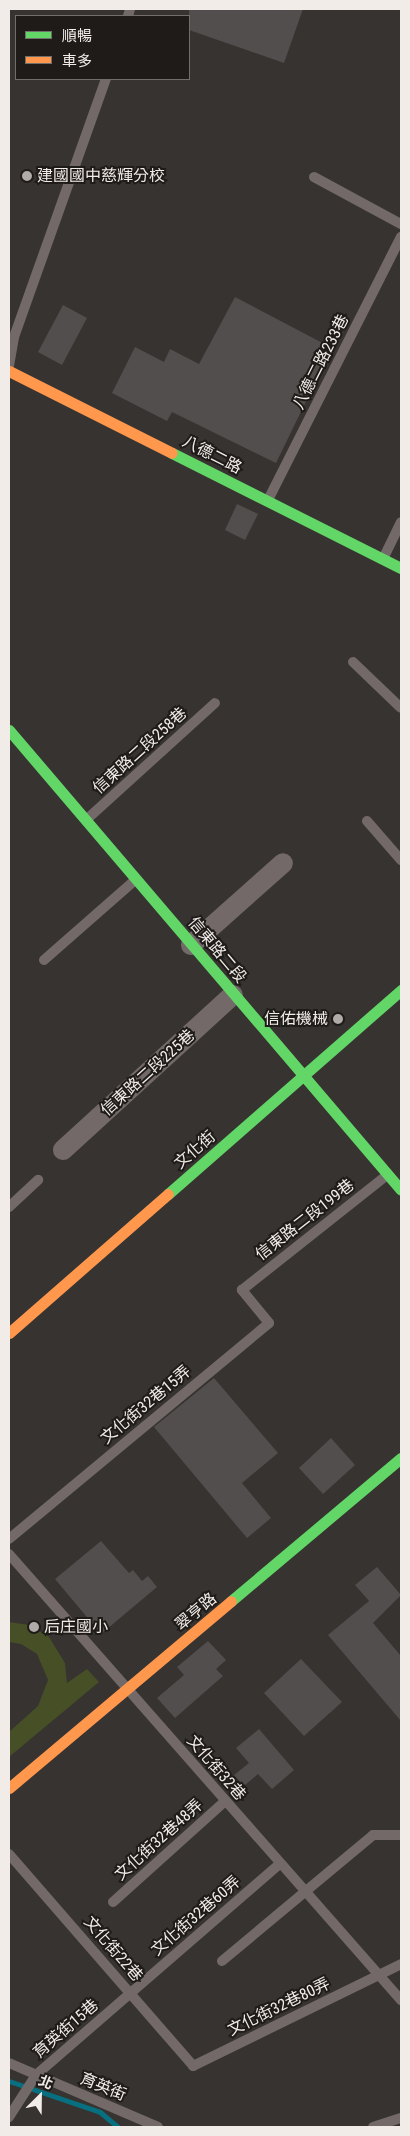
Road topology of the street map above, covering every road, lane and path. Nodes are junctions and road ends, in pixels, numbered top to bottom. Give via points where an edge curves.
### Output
1 (106, 80) edge
2 (314, 177) dead end
3 (401, 224) edge
4 (401, 237) edge
5 (9, 366) edge
6 (9, 371) edge
7 (268, 501) junction
8 (401, 522) edge
9 (383, 558) junction
10 (401, 568) edge
11 (353, 662) dead end
12 (215, 703) dead end
13 (401, 708) edge
14 (9, 730) edge
15 (86, 821) junction
16 (367, 821) dead end
17 (401, 860) edge
18 (283, 863) dead end
19 (135, 879) junction
20 (191, 945) junction
21 (44, 960) dead end
22 (401, 990) edge
23 (233, 995) junction
24 (304, 1078) junction
25 (63, 1150) dead end
26 (388, 1174) junction
27 (38, 1180) dead end
28 (401, 1190) edge
29 (9, 1207) edge
30 (242, 1290) joint
31 (9, 1333) edge
32 (401, 1458) edge
33 (9, 1538) edge
34 (9, 1554) edge
35 (128, 1691) junction
36 (9, 1788) edge
37 (225, 1801) junction
38 (401, 1835) edge
39 (9, 1854) edge
40 (280, 1864) junction
41 (304, 1890) junction
42 (113, 1902) dead end
43 (222, 1961) dead end
44 (401, 1964) edge
45 (379, 1975) junction
46 (131, 1992) junction
47 (401, 2000) edge
48 (9, 2063) edge
49 (193, 2066) joint
50 (30, 2083) junction
51 (9, 2117) edge
52 (401, 2118) edge
53 (158, 2127) edge
54 (373, 2127) edge

1 - 5 lane via 14,337
2 - 3 lane
4 - 7 lane, 八德二路233巷
6 - 7 street, 八德二路
7 - 9 street, 八德二路
8 - 9 lane
9 - 10 street, 八德二路
11 - 13 lane
12 - 15 lane, 信東路二段258巷
14 - 15 street, 信東路二段
15 - 19 street, 信東路二段
16 - 17 lane
18 - 20 street
19 - 20 street, 信東路二段
19 - 21 lane
20 - 23 street, 信東路二段
22 - 24 street, 文化街
23 - 24 street, 信東路二段
23 - 25 street, 信東路二段225巷
24 - 26 street, 信東路二段
24 - 31 street, 文化街
26 - 28 street, 信東路二段
26 - 30 lane, 信東路二段199巷
27 - 29 lane
30 - 33 lane, 文化街32巷15弄 via 269,1323
32 - 35 street, 翠亨路
34 - 35 lane, 文化街32巷
35 - 36 street, 翠亨路
35 - 37 lane, 文化街32巷
37 - 40 lane, 文化街32巷
37 - 42 lane, 文化街32巷48弄
38 - 41 lane via 372,1835
39 - 46 lane, 文化街22巷
40 - 41 lane, 文化街32巷
40 - 46 lane, 文化街32巷60弄
41 - 43 lane
41 - 45 lane, 文化街32巷
44 - 45 lane, 文化街32巷80弄
45 - 47 lane, 文化街32巷
45 - 49 lane, 文化街32巷80弄
46 - 49 lane, 文化街22巷
46 - 50 lane, 育英街15巷
48 - 50 lane, 育英街
50 - 51 lane, 育英街15巷
50 - 53 lane, 育英街
52 - 54 lane

